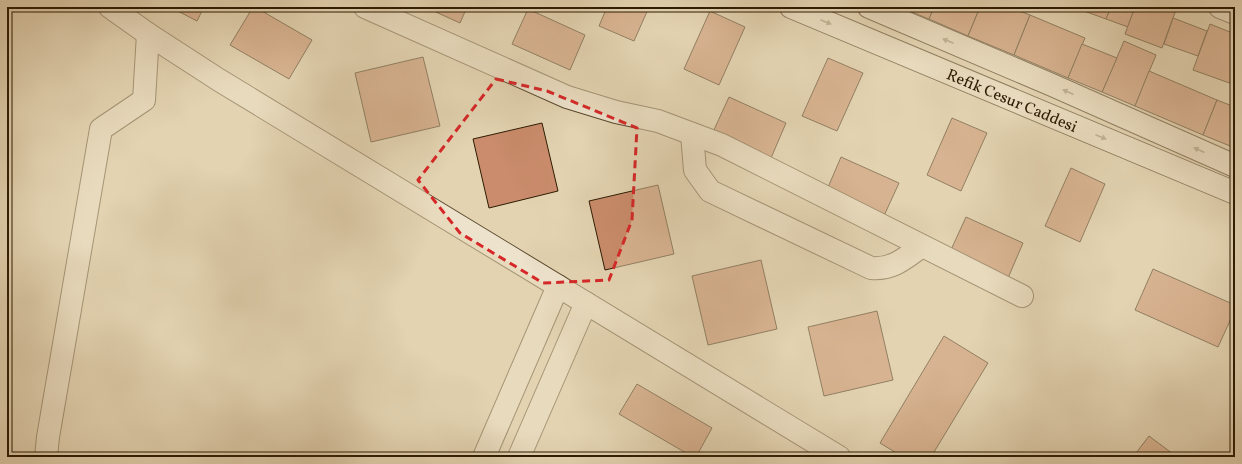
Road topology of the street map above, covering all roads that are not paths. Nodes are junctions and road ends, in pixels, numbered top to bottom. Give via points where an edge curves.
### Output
1 (110, 7) edge
2 (365, 7) edge
3 (790, 7) edge
4 (869, 7) edge
5 (1220, 7) edge
6 (1235, 13) edge
7 (148, 34) junction
8 (692, 134) junction
9 (1235, 166) edge
10 (1235, 193) edge
11 (922, 246) junction
12 (558, 286) junction
13 (1022, 296) dead end
14 (586, 303) junction
15 (46, 457) edge
16 (484, 457) edge
17 (519, 457) edge
18 (839, 457) edge

1 - 7 street
2 - 8 street via 567,97 616,112 658,121
3 -> 10 street, Refik Cesur Caddesi
9 -> 4 street, Refik Cesur Caddesi
5 - 6 street
7 - 12 street via 232,88
7 - 15 street via 144,100 101,129
8 - 11 street via 722,145
8 - 11 street via 695,170 710,192 871,268 882,269 896,264
11 - 13 street
12 - 14 street
12 - 16 street
14 - 17 street
14 - 18 street

